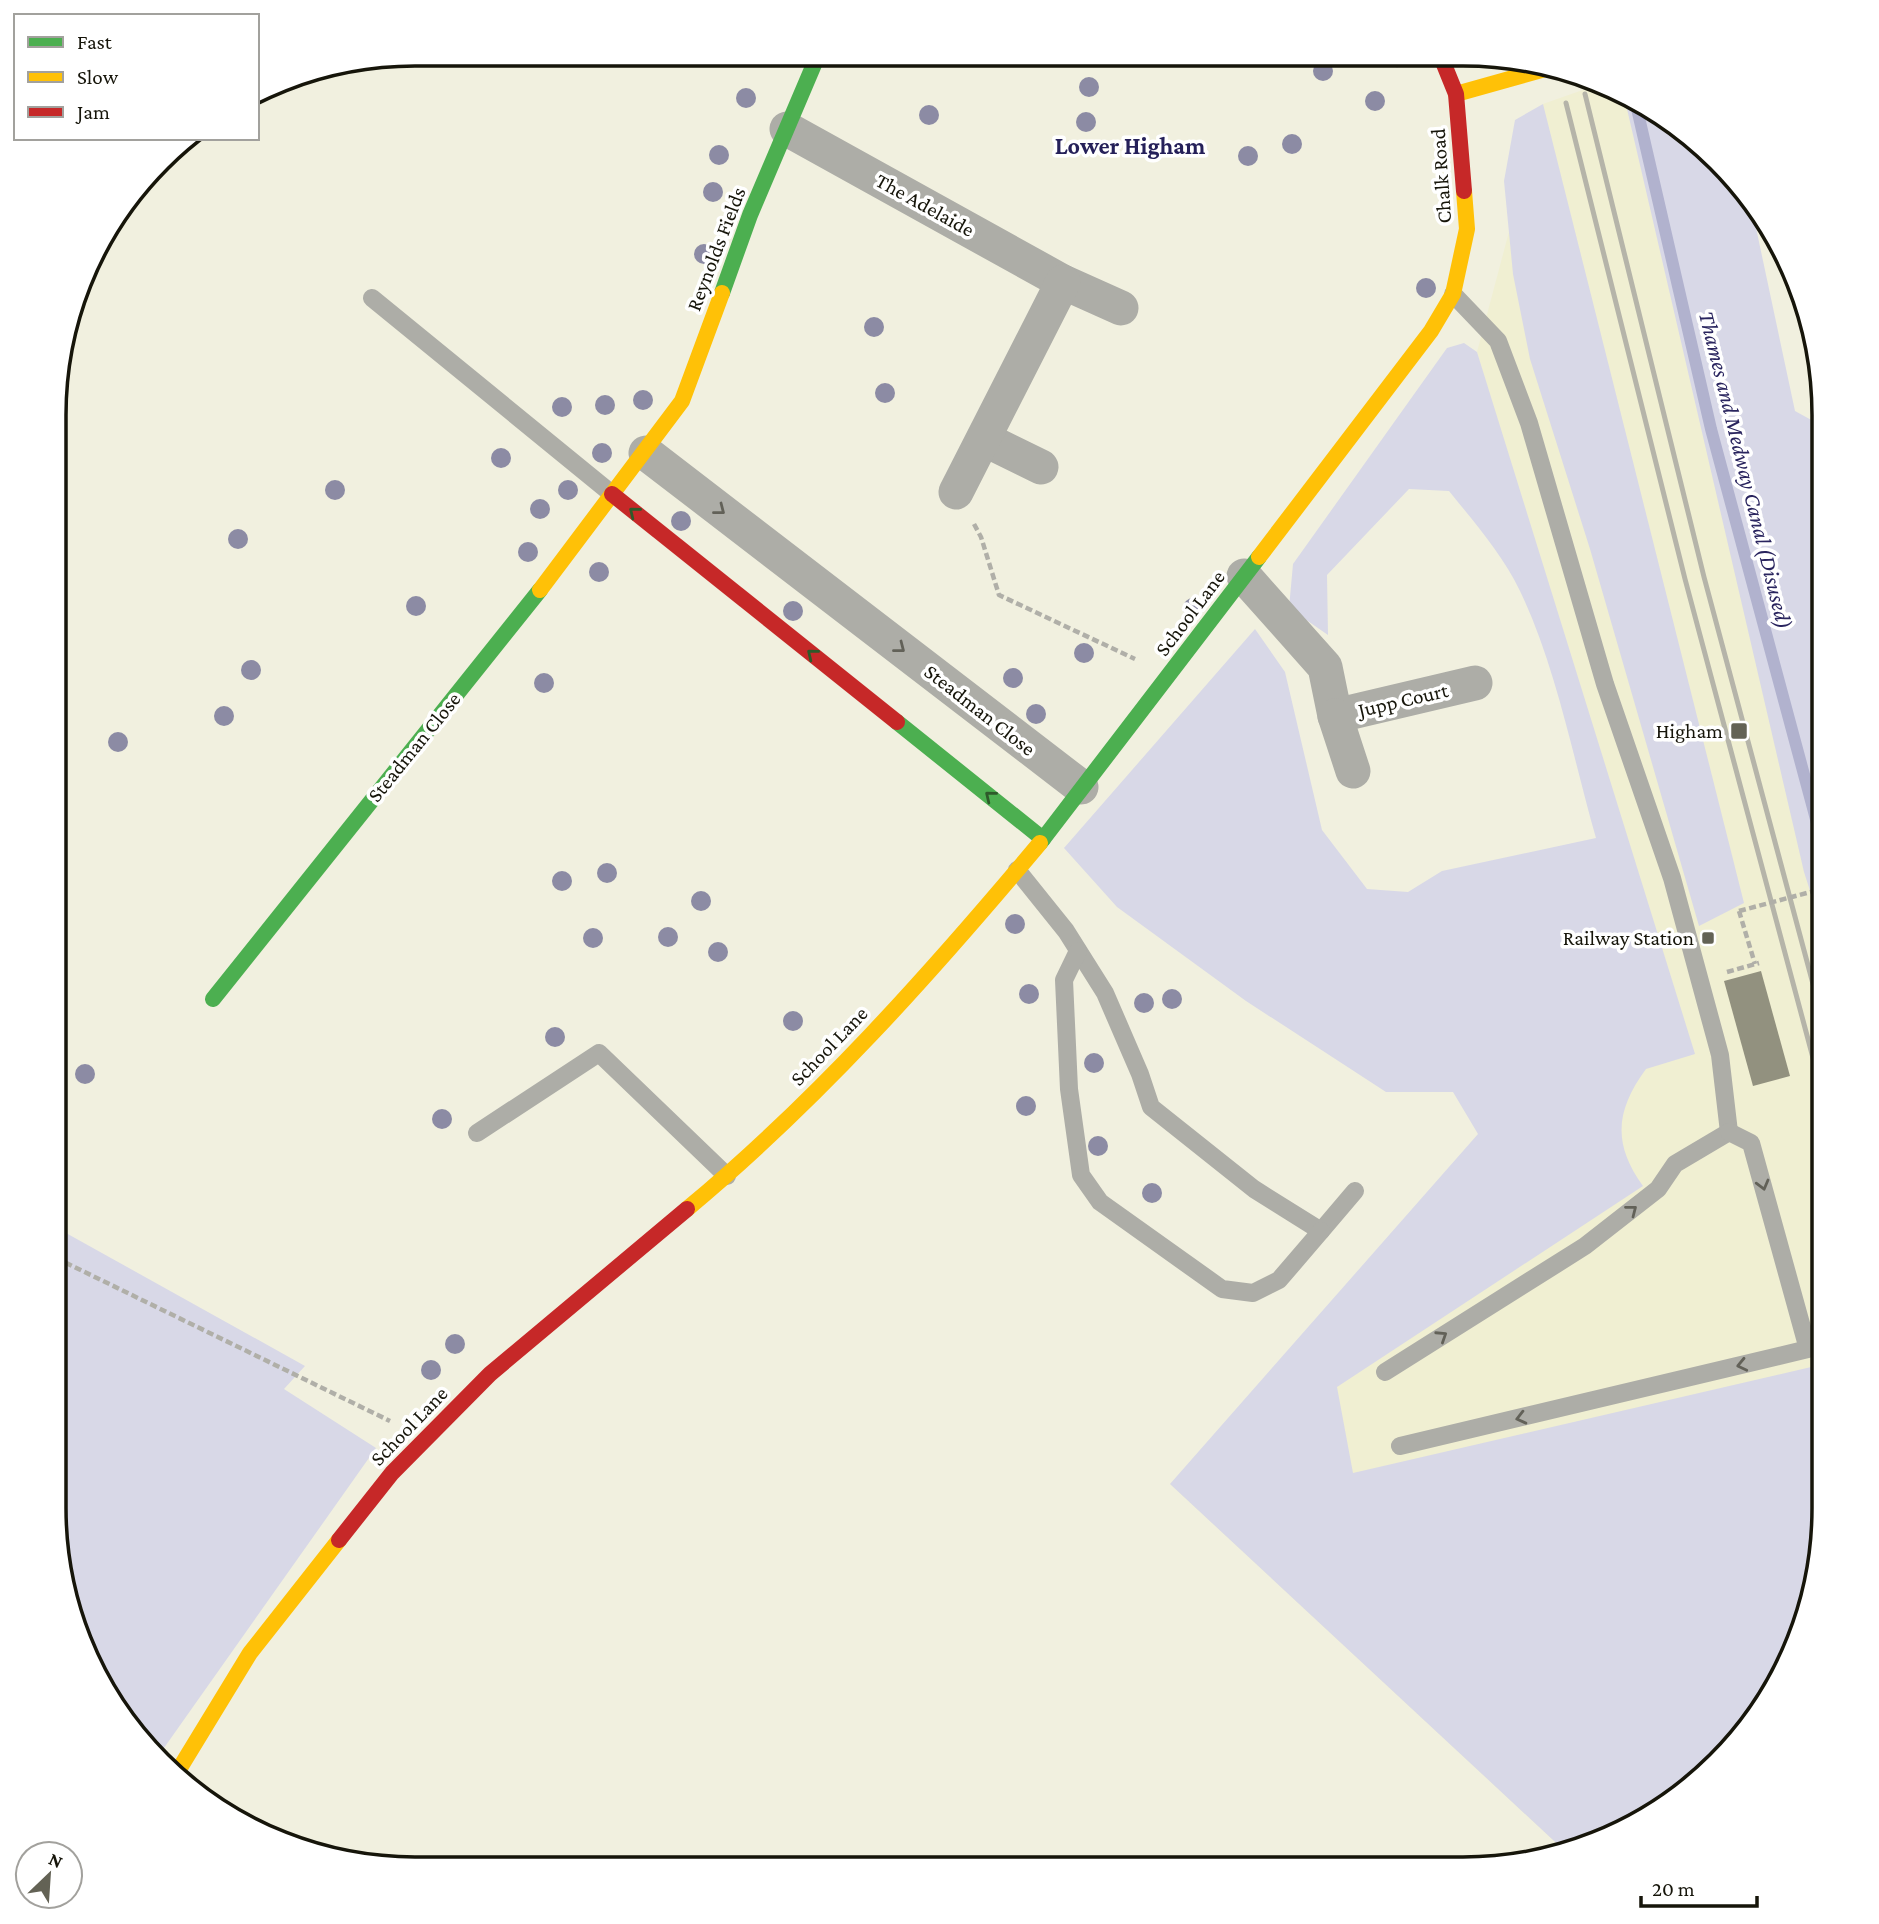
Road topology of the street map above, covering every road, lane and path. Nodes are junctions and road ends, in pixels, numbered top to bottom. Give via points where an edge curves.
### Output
1 (813, 66) edge
2 (1445, 66) edge
3 (1532, 73) edge
4 (1456, 94) junction
5 (786, 129) junction
6 (1063, 282) junction
7 (1453, 294) junction
8 (372, 298) dead end
9 (1121, 308) dead end
10 (984, 439) junction
11 (646, 453) junction
12 (1041, 467) dead end
13 (956, 492) joint
14 (612, 494) junction
15 (1244, 576) junction
16 (1170, 675) junction
17 (1475, 683) dead end
18 (1335, 716) junction
19 (1353, 771) dead end
20 (1081, 787) junction
21 (1043, 839) junction
22 (1017, 870) junction
23 (1812, 892) edge
24 (1078, 951) junction
25 (1755, 964) dead end
26 (213, 999) dead end
27 (1729, 1132) junction
28 (477, 1133) dead end
29 (727, 1175) junction
30 (1355, 1191) dead end
31 (1321, 1231) junction
32 (66, 1263) edge
33 (1385, 1373) dead end
34 (425, 1438) junction
35 (1400, 1446) dead end
36 (181, 1767) edge

1 - 5 street, Reynolds Fields
2 - 4 street, Chalk Road
3 - 4 street
4 - 7 street, Chalk Road via 1467,229
5 - 6 street, The Adelaide
5 - 11 street, Reynolds Fields via 682,401
6 - 9 street, The Adelaide
6 - 10 street
7 - 15 street, School Lane via 1431,331
7 - 27 lane via 1498,341 1529,423 1605,684 1672,877 1720,1055
8 - 14 lane
10 - 12 street
10 - 13 street
11 - 14 street, Reynolds Fields
11 -> 20 street, Steadman Close
13 - 16 path via 981,537 999,595
21 -> 14 street
14 - 26 street, Steadman Close
15 - 16 street, School Lane
15 - 18 street, Jupp Court via 1325,667
16 - 20 street, School Lane
17 - 18 street, Jupp Court
18 - 19 street
20 - 21 street, School Lane
21 - 22 street, School Lane
22 - 24 lane
22 - 29 street, School Lane via 932,971
23 - 25 path, bridge via 1739,911
24 - 31 lane via 1105,993 1150,1108 1254,1189
24 - 31 lane via 1064,980 1069,1089 1081,1175 1100,1202 1222,1289 1253,1293 1279,1280
33 -> 27 lane via 1585,1246 1658,1189 1675,1164
27 -> 35 lane via 1751,1143 1808,1349
28 - 29 lane via 599,1053
29 - 34 street, School Lane via 490,1374
30 - 31 lane
32 - 34 path
34 - 36 street, School Lane via 374,1492 250,1653

